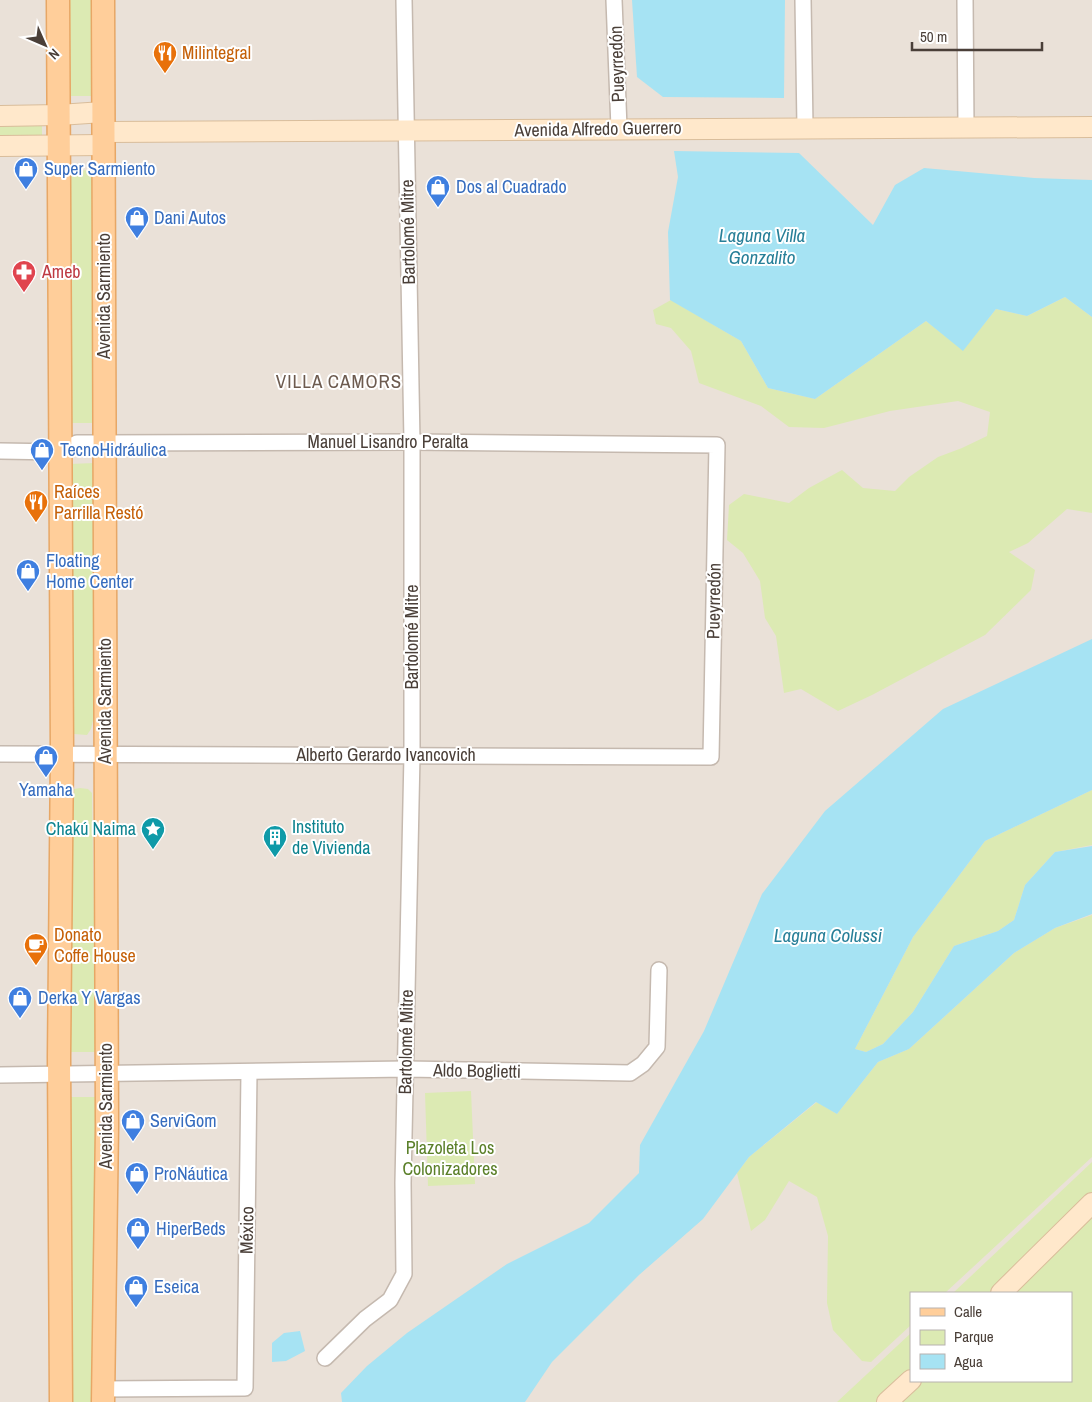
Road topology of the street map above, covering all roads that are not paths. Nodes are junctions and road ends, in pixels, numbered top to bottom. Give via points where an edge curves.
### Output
1 (58, 0) edge
2 (103, 0) edge
3 (404, 0) edge
4 (614, 0) edge
5 (803, 0) edge
6 (965, 0) edge
7 (59, 115) junction
8 (0, 116) edge
9 (966, 127) junction
10 (1092, 127) edge
11 (619, 128) junction
12 (804, 128) junction
13 (104, 130) junction
14 (406, 131) junction
15 (60, 145) junction
16 (0, 146) edge
17 (412, 442) junction
18 (104, 443) junction
19 (717, 445) joint
20 (0, 450) edge
21 (60, 452) junction
22 (62, 753) junction
23 (0, 754) edge
24 (105, 754) junction
25 (412, 755) junction
26 (710, 757) joint
27 (659, 970) dead end
28 (406, 1070) junction
29 (249, 1072) junction
30 (106, 1074) junction
31 (0, 1075) edge
32 (59, 1075) junction
33 (1092, 1203) edge
34 (1002, 1292) edge
35 (325, 1358) dead end
36 (910, 1381) edge
37 (103, 1395) edge
38 (61, 1402) edge
39 (887, 1402) edge

1 - 7 main road
2 - 13 main road, Avenida Sarmiento
3 - 14 street, Bartolomé Mitre
4 - 11 street, Pueyrredón
5 - 12 street
6 - 9 street
7 - 8 street
7 - 13 street
7 - 15 main road
9 - 10 street, Avenida Alfredo Guerrero
9 - 12 street, Avenida Alfredo Guerrero
11 - 12 street, Avenida Alfredo Guerrero
11 - 14 street, Avenida Alfredo Guerrero
13 - 14 street, Avenida Alfredo Guerrero
13 - 15 street
13 - 18 main road, Avenida Sarmiento
14 - 17 street, Bartolomé Mitre
15 - 16 street
15 - 21 main road
17 - 18 street, Manuel Lisandro Peralta
17 - 19 street, Manuel Lisandro Peralta
17 - 25 street, Bartolomé Mitre
18 - 21 street, Manuel Lisandro Peralta via 77,444
18 - 24 main road, Avenida Sarmiento
19 - 26 street, Pueyrredón
20 - 21 street
21 - 22 main road
22 - 23 street, Alberto Gerardo Ivancovich
22 - 24 street, Alberto Gerardo Ivancovich
22 - 32 main road
24 - 25 street, Alberto Gerardo Ivancovich
24 - 30 main road, Avenida Sarmiento
25 - 26 street, Alberto Gerardo Ivancovich
25 - 28 street, Bartolomé Mitre
27 - 28 street, Aldo Boglietti via 657,1047 643,1064 630,1073
28 - 29 street, Aldo Boglietti
28 - 35 street, Bartolomé Mitre via 404,1274 390,1300
29 - 30 street, Aldo Boglietti
29 - 37 street, México via 245,1388
30 - 32 street, Aldo Boglietti
30 - 37 main road, Avenida Sarmiento
31 - 32 street, Aldo Boglietti
32 - 38 main road
33 - 34 street
36 - 39 street

